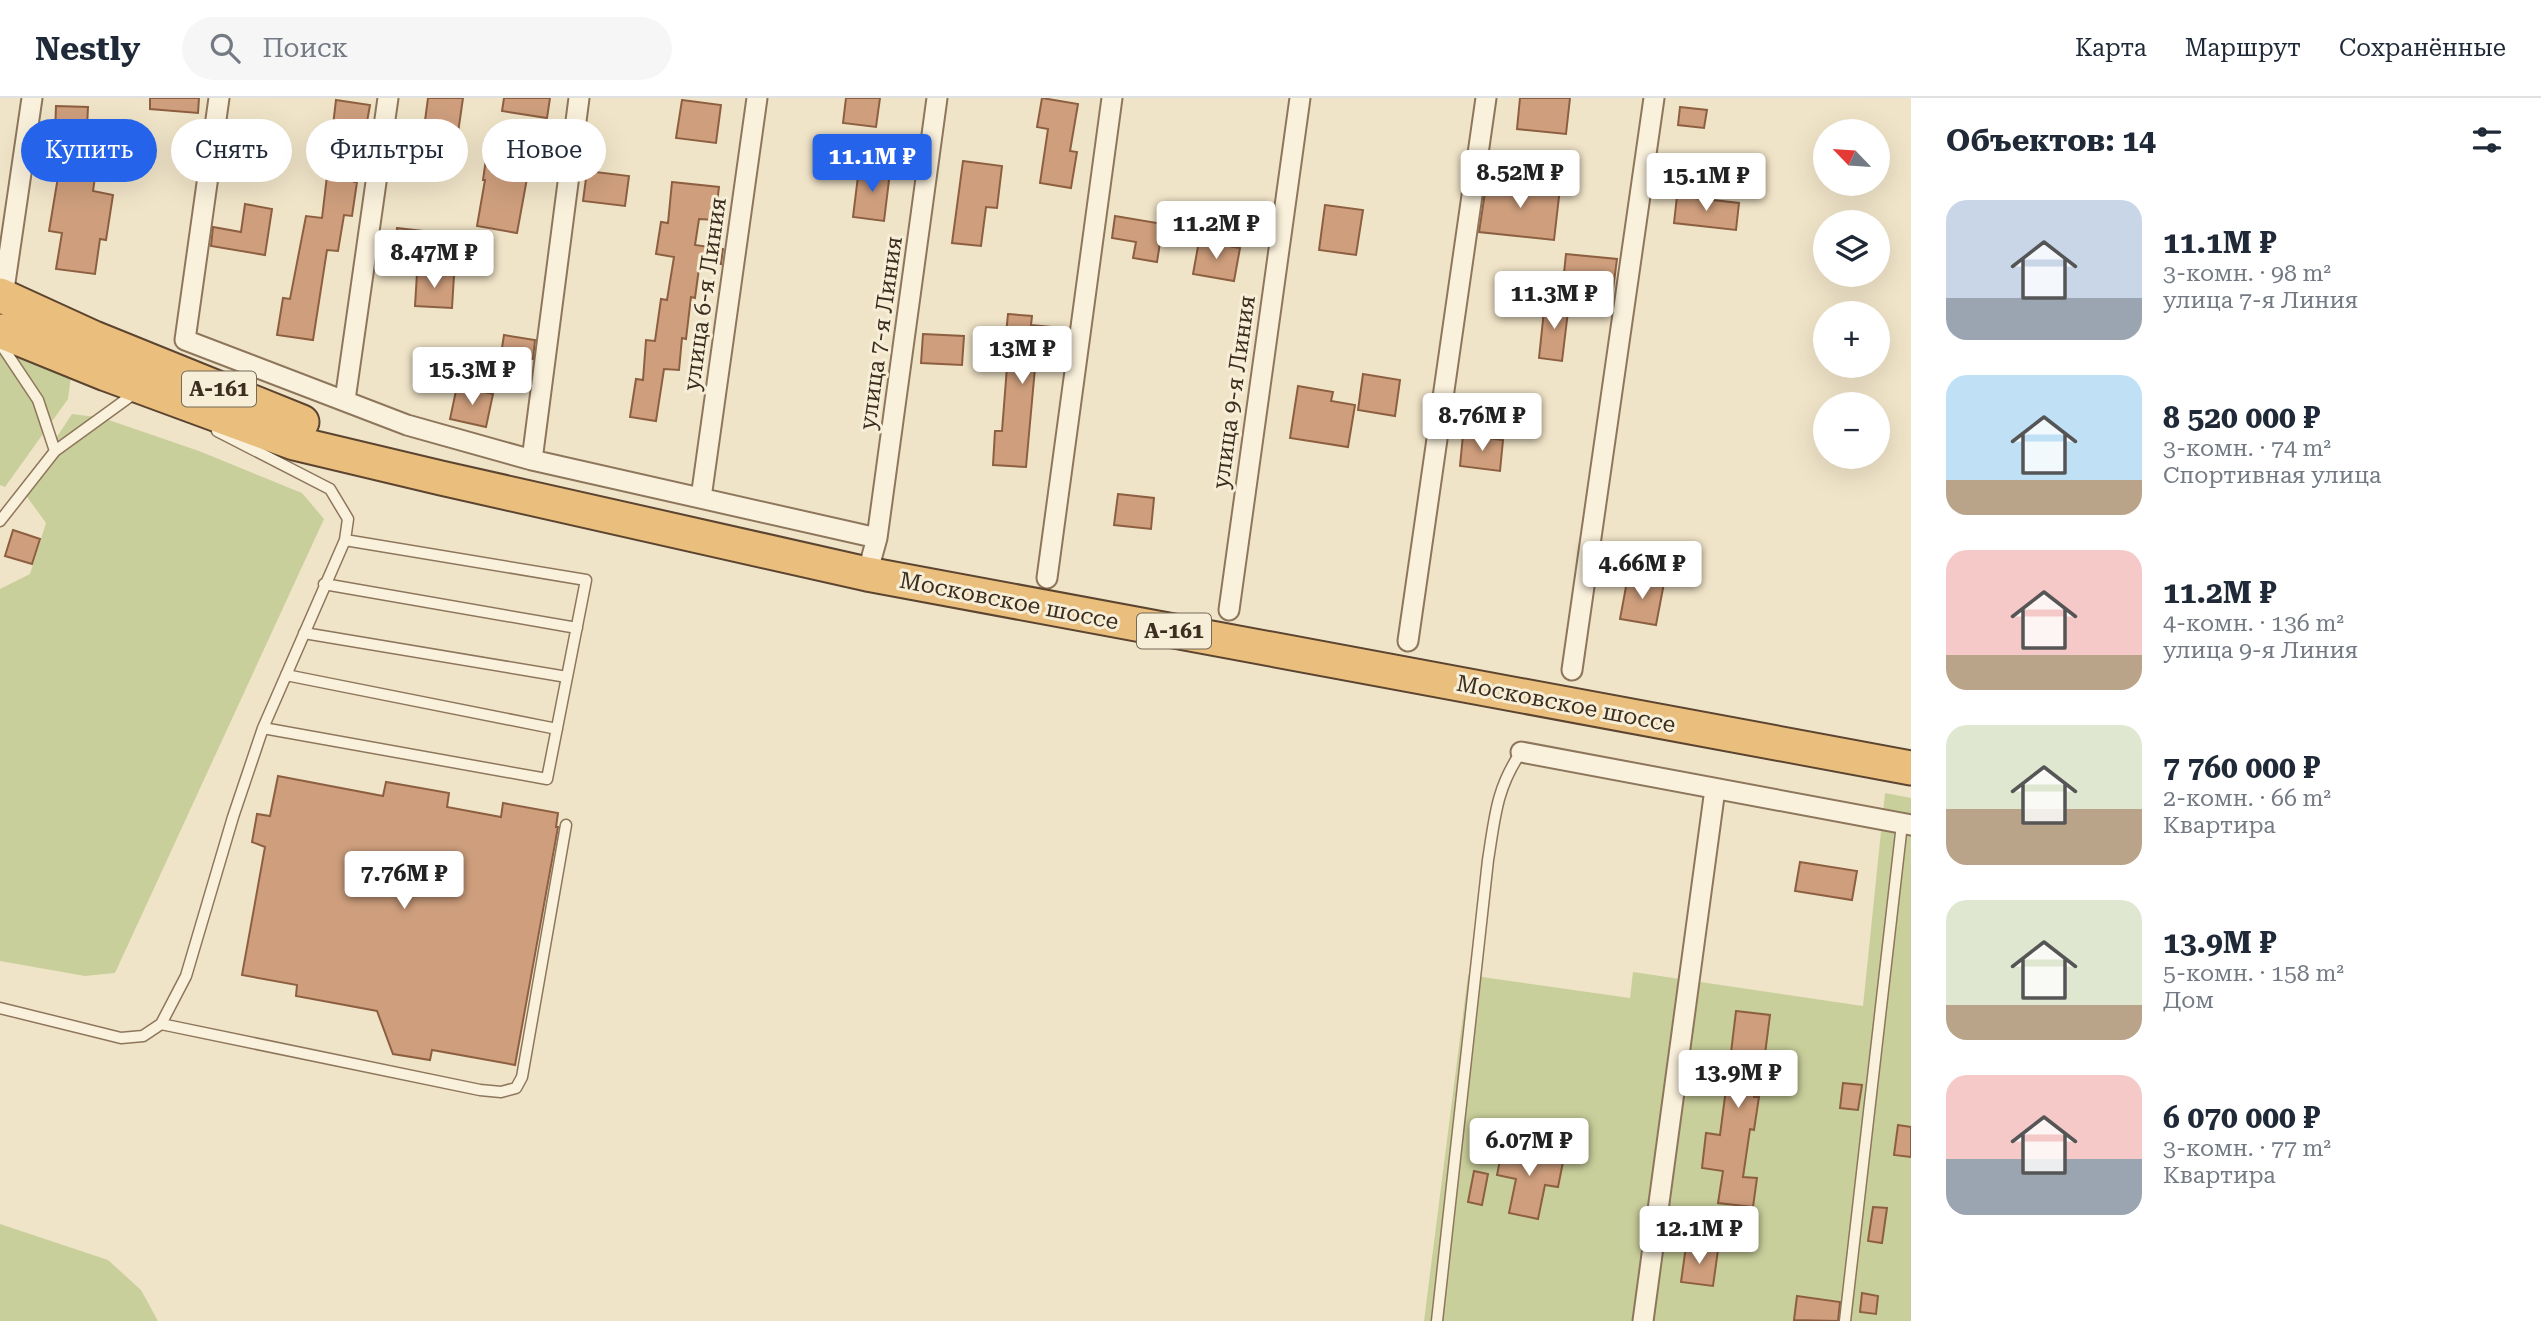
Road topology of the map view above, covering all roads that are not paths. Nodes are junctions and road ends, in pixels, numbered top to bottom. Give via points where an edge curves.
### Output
1 (32, 98) edge
2 (219, 98) edge
3 (388, 98) edge
4 (579, 98) edge
5 (757, 98) edge
6 (937, 98) edge
7 (1112, 98) edge
8 (1300, 98) edge
9 (1486, 98) edge
10 (1654, 98) edge
11 (1, 295) edge
12 (0, 331) edge
13 (0, 343) edge
14 (143, 387) junction
15 (345, 400) junction
16 (186, 414) dead end
17 (208, 421) junction
18 (55, 451) junction
19 (531, 460) junction
20 (441, 478) junction
21 (701, 498) junction
22 (0, 521) edge
23 (877, 538) junction
24 (345, 540) junction
25 (867, 574) junction
26 (1047, 578) dead end
27 (324, 584) junction
28 (1229, 610) dead end
29 (577, 628) junction
30 (304, 633) junction
31 (1408, 641) dead end
32 (1572, 670) dead end
33 (286, 675) junction
34 (567, 677) junction
35 (263, 728) junction
36 (557, 729) junction
37 (1521, 752) joint
38 (1911, 768) edge
39 (1715, 789) junction
40 (566, 825) dead end
41 (1906, 825) edge
42 (0, 1008) edge
43 (161, 1024) junction
44 (1437, 1321) edge
45 (1643, 1321) edge
46 (1845, 1321) edge

1 - 11 street
2 - 15 street via 185,340
3 - 15 street
4 - 19 street
5 - 21 street, улица 6-я Линия
6 - 23 street, улица 7-я Линия
7 - 26 street
8 - 28 street, улица 9-я Линия
9 - 31 street
10 - 32 street
11 - 20 highway, А-161 via 94,338
12 - 14 highway, А-161
13 - 18 lane via 38,400
14 - 16 lane
14 - 17 highway, А-161
14 - 18 lane
15 - 19 street via 407,425
17 - 20 highway, А-161
17 - 24 lane via 330,489 348,519
18 - 22 lane
19 - 21 street
20 - 25 highway, Московское шоссе / А-161
21 - 23 street
23 - 25 street, улица 7-я Линия
24 - 27 lane
24 - 29 lane via 586,580
25 - 38 highway, Московское шоссе / А-161
27 - 29 lane
27 - 30 lane
29 - 34 lane
30 - 33 lane
30 - 34 lane
33 - 35 lane
33 - 36 lane
34 - 36 lane
35 - 36 lane via 547,779
35 - 43 lane via 186,976
37 - 39 street
37 - 44 lane via 1497,798
39 - 41 street
39 - 45 street
40 - 43 lane via 522,1077 516,1088 480,1090
41 - 46 lane
42 - 43 lane via 121,1038 142,1036

